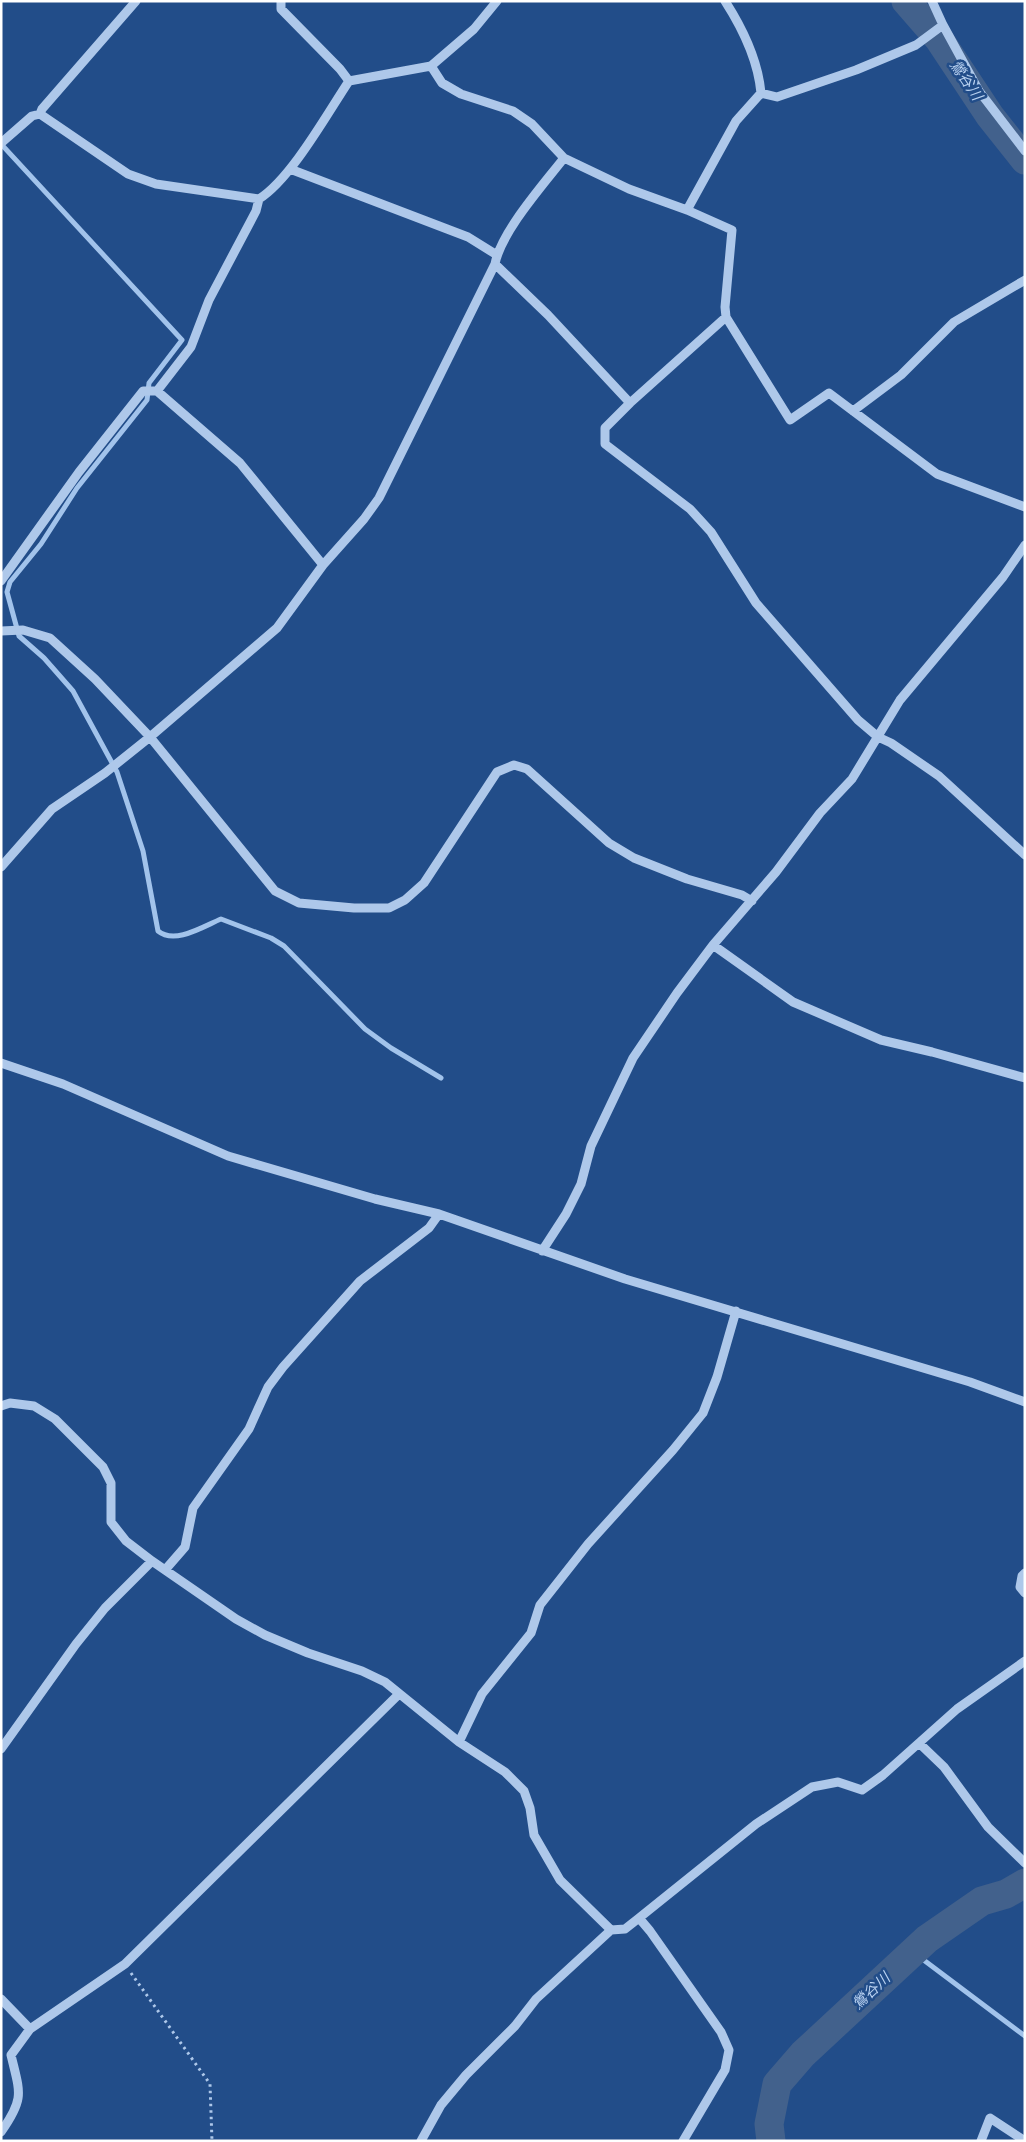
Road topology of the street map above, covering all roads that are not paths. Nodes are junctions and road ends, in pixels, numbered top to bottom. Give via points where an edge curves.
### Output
1 (136, 1) edge
2 (281, 1) edge
3 (497, 1) edge
4 (725, 1) edge
5 (932, 1) edge
6 (936, 30) junction
7 (431, 66) junction
8 (349, 81) junction
9 (761, 93) junction
10 (40, 114) junction
11 (3, 143) edge
12 (1025, 151) edge
13 (564, 158) junction
14 (290, 169) junction
15 (259, 199) junction
16 (687, 210) junction
17 (496, 260) junction
18 (1025, 280) edge
19 (726, 317) junction
20 (150, 391) junction
21 (630, 402) junction
22 (853, 411) junction
23 (1025, 507) edge
24 (1025, 545) edge
25 (323, 565) junction
26 (1, 581) edge
27 (1, 631) edge
28 (150, 737) junction
29 (878, 737) junction
30 (1025, 855) edge
31 (1, 867) edge
32 (752, 901) junction
33 (713, 945) junction
34 (1, 1063) edge
35 (1025, 1078) edge
36 (439, 1214) junction
37 (542, 1251) junction
38 (736, 1311) junction
39 (1025, 1402) edge
40 (1, 1406) edge
41 (152, 1561) junction
42 (166, 1570) junction
43 (1025, 1573) edge
44 (1025, 1593) edge
45 (1025, 1661) edge
46 (399, 1694) junction
47 (459, 1742) junction
48 (919, 1743) junction
49 (1, 1749) edge
50 (1025, 1863) edge
51 (639, 1918) junction
52 (611, 1930) junction
53 (1, 1999) edge
54 (30, 2029) junction
55 (1, 2132) edge
56 (1025, 2140) edge
57 (421, 2141) edge
58 (683, 2141) edge
59 (981, 2141) edge

1 - 10 street
2 - 8 street via 281,9
3 - 7 street via 474,29
4 - 9 street via 754,56
5 - 6 street
6 - 9 street via 916,45 856,70 777,97
6 - 12 street
7 - 8 street
7 - 13 street via 442,83 461,94 513,111 532,124
8 - 14 street
9 - 16 street via 736,121
10 - 11 street via 32,116
10 - 15 street via 128,174 156,184
13 - 16 street via 629,189
13 - 17 street via 513,226
14 - 15 street
14 - 17 street via 468,237
15 - 20 street via 256,211 209,300 191,347
16 - 19 street via 732,230
17 - 21 street
17 - 25 street via 379,498 364,520
18 - 22 street via 954,322 901,375
19 - 21 street
19 - 22 street via 790,420 829,393
20 - 25 street via 240,463
20 - 26 street via 80,472
21 - 29 street via 605,428 605,444 690,509 706,526 756,603 858,720
22 - 23 street via 937,474
24 - 29 street via 1003,577 900,700
25 - 28 street via 277,628
27 - 28 street via 17,630 50,638 95,678
28 - 31 street via 52,809
28 - 32 street via 276,891 298,904 389,908 405,900 424,883 497,772 514,764 528,769 609,843 634,858
29 - 30 street via 939,776
29 - 32 street via 852,779 820,813
32 - 33 street
33 - 35 street via 793,1002 881,1040
33 - 37 street via 633,1058 591,1146 581,1184
34 - 36 street via 63,1084 250,1164
36 - 37 street
36 - 42 street via 429,1228 360,1281 268,1386 249,1430 193,1508 185,1547
37 - 38 street
38 - 39 street via 970,1382
38 - 47 street via 717,1378 703,1413 588,1544 540,1605 531,1633 482,1694
40 - 41 street via 10,1402 34,1406 54,1419 103,1467 111,1483 111,1522 126,1542
41 - 42 street
41 - 49 street via 105,1608 76,1644
42 - 46 street via 236,1619 265,1635 362,1671 385,1682
43 - 44 street via 1020,1587
45 - 48 street via 957,1709
46 - 47 street
46 - 54 street via 125,1964
47 - 52 street via 505,1772 524,1791 534,1835 560,1880
48 - 50 street via 944,1767 988,1827
48 - 51 street via 862,1790 838,1782 812,1787 756,1824
51 - 52 street via 625,1929
51 - 58 street via 721,2032 729,2050 725,2070
52 - 57 street via 536,1999 516,2026 466,2075 441,2105
53 - 54 street
54 - 55 street via 11,2055 20,2092 15,2113
56 - 59 street via 990,2118

